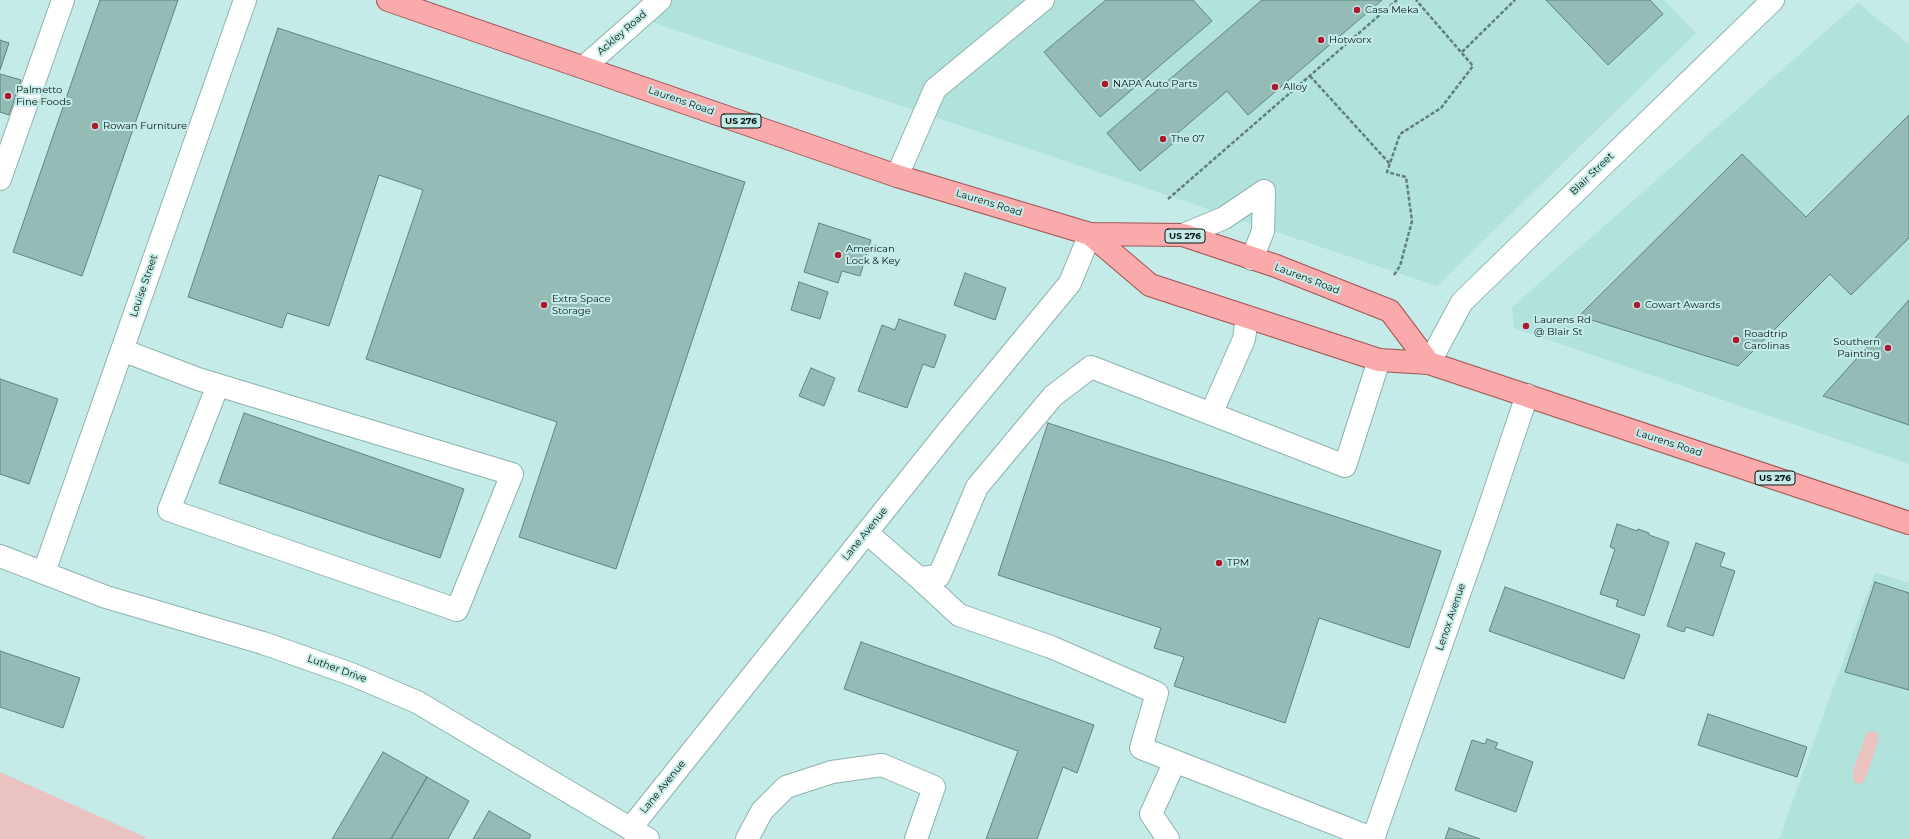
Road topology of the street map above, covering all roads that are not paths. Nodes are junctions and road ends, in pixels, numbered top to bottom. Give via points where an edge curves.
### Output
1 (63, 0) edge
2 (245, 0) edge
3 (388, 0) edge
4 (660, 0) edge
5 (1043, 0) edge
6 (1773, 0) edge
7 (584, 67) junction
8 (897, 176) junction
9 (0, 179) edge
10 (1090, 234) junction
11 (1183, 235) junction
12 (1252, 259) junction
13 (1247, 317) junction
14 (122, 350) junction
15 (1379, 360) junction
16 (1429, 363) junction
17 (218, 385) junction
18 (1527, 395) junction
19 (1211, 414) junction
20 (1909, 523) edge
21 (867, 533) junction
22 (0, 556) edge
23 (44, 572) junction
24 (919, 578) junction
25 (1175, 761) junction
26 (630, 829) junction
27 (648, 839) edge
28 (747, 839) edge
29 (916, 839) edge
30 (1168, 839) edge
31 (1374, 839) edge

1 - 9 street
2 - 14 street, Louise Street
3 - 7 main road, Laurens Road / US 276
4 - 7 street, Ackley Road
5 - 8 street via 935,89
6 - 16 street, Blair Street via 1462,302
7 - 8 main road, Laurens Road / US 276
8 - 10 main road, Laurens Road / US 276
10 - 11 main road, Laurens Road / US 276
10 - 13 main road, Laurens Road / US 276 via 1150,285
10 - 21 street, Lane Avenue via 1070,283
11 - 12 main road, Laurens Road / US 276
11 - 12 street via 1224,218 1264,191 1263,231
12 - 16 main road, Laurens Road / US 276 via 1390,311
13 - 15 main road, Laurens Road / US 276
13 - 19 street via 1244,339
14 - 17 street
14 - 23 street, Louise Street
15 - 16 main road, Laurens Road / US 276
15 - 19 street via 1345,466
16 - 18 main road, Laurens Road / US 276
17 - 17 street via 512,474 457,610 169,510
18 - 20 main road, Laurens Road / US 276
18 - 31 street, Lenox Avenue
19 - 24 street via 1091,367 1053,396 977,487 939,576
21 - 24 street
21 - 26 street, Lane Avenue
22 - 23 street, Luther Drive
23 - 26 street, Luther Drive via 106,597 264,643 351,674 417,702
24 - 25 street via 959,615 1051,647 1157,693 1141,748
25 - 30 street via 1151,814
25 - 31 street
26 - 27 street, Luther Drive
28 - 29 street via 762,811 786,787 832,772 882,765 934,787

